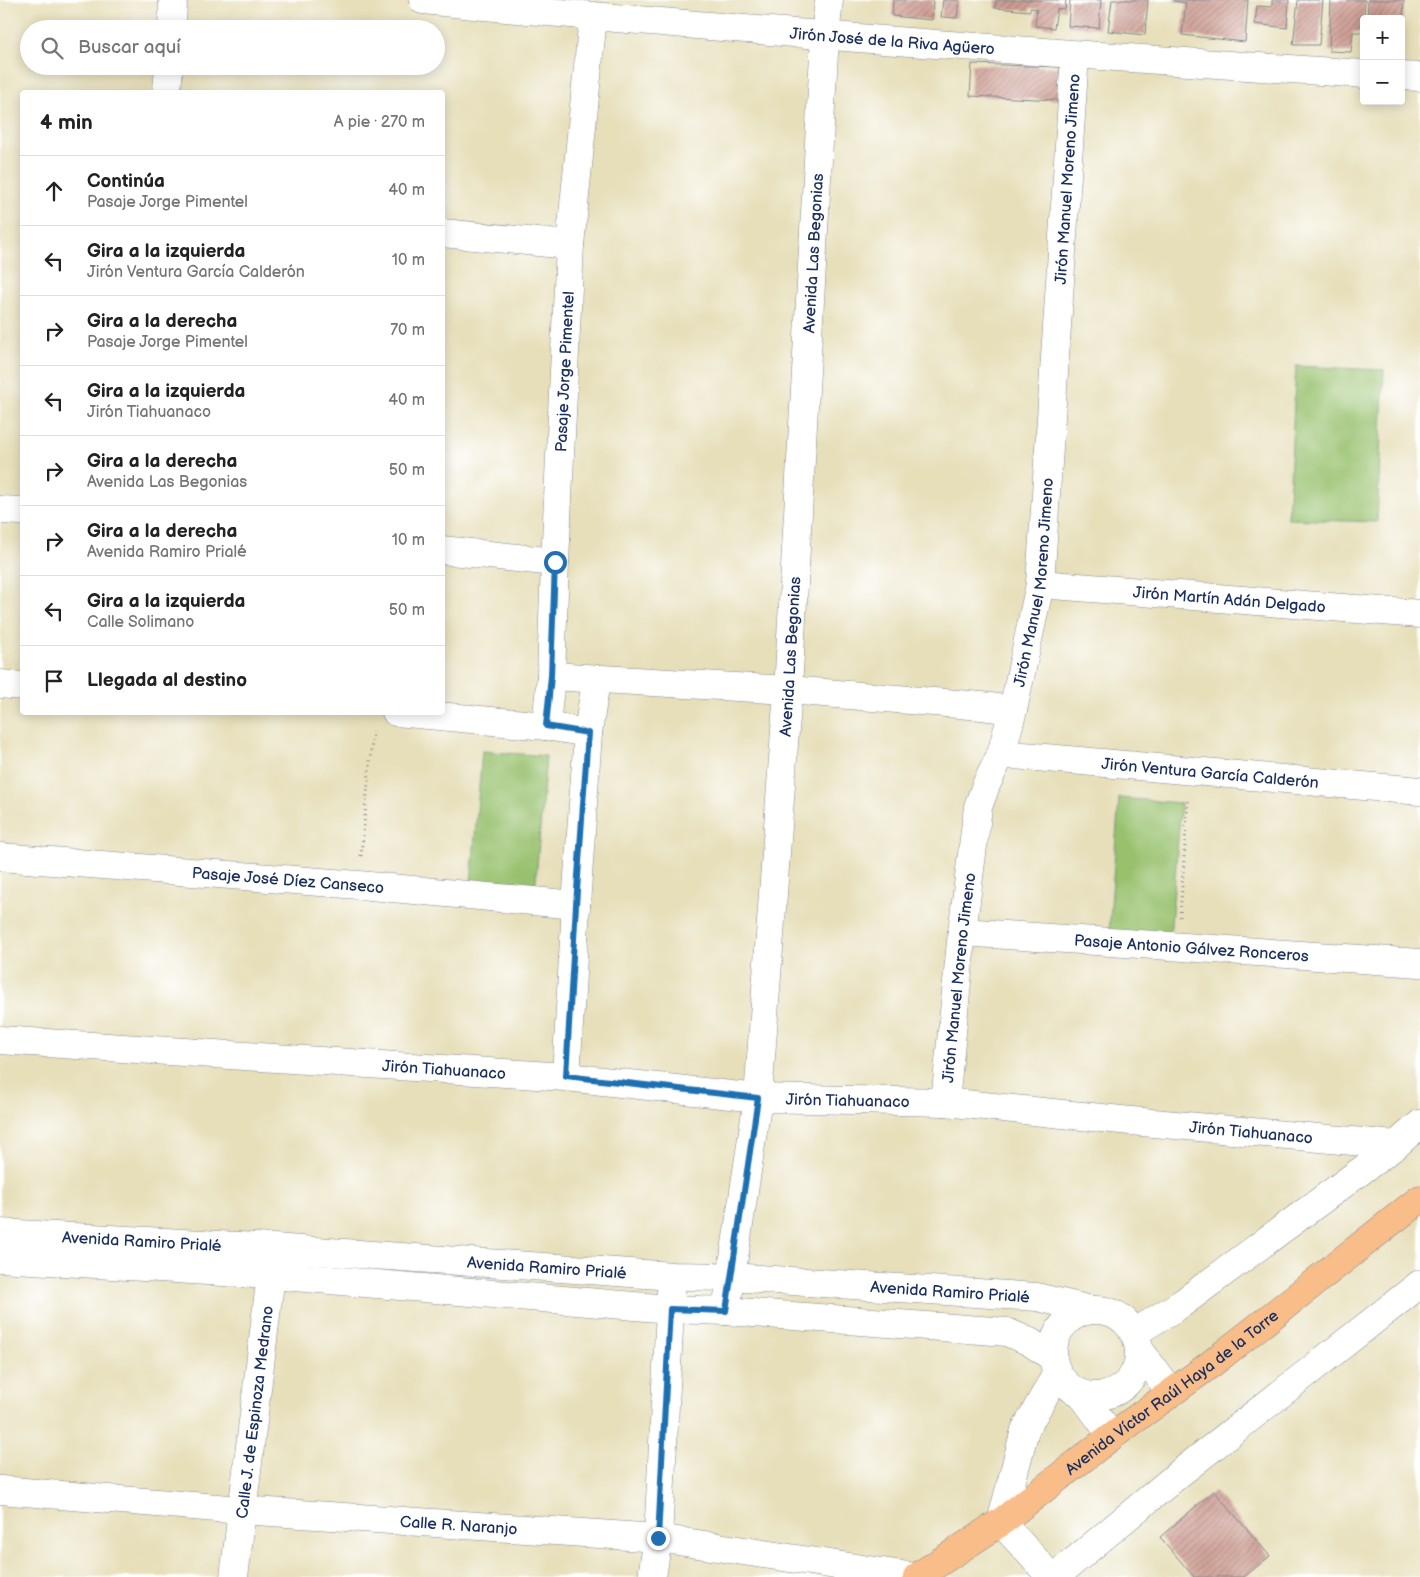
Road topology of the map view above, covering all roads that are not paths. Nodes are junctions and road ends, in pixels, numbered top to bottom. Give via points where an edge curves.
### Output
1 (174, 0) edge
2 (423, 0) edge
3 (829, 0) edge
4 (593, 17) junction
5 (173, 20) edge
6 (825, 36) junction
7 (1075, 55) junction
8 (1360, 74) edge
9 (168, 75) edge
10 (1405, 76) edge
11 (1420, 77) edge
12 (167, 90) edge
13 (445, 233) edge
14 (570, 245) junction
15 (0, 510) edge
16 (20, 511) edge
17 (445, 550) edge
18 (555, 562) junction
19 (1040, 584) junction
20 (1420, 614) edge
21 (551, 676) junction
22 (596, 680) junction
23 (0, 684) edge
24 (20, 686) edge
25 (788, 690) junction
26 (1013, 710) junction
27 (385, 717) edge
28 (546, 726) junction
29 (588, 733) junction
30 (1001, 754) junction
31 (1420, 791) edge
32 (0, 857) edge
33 (576, 905) junction
34 (962, 932) junction
35 (1420, 963) edge
36 (0, 1040) edge
37 (566, 1076) junction
38 (758, 1098) junction
39 (945, 1102) junction
40 (1420, 1124) edge
41 (1396, 1145) junction
42 (1420, 1199) edge
43 (0, 1233) edge
44 (273, 1248) junction
45 (0, 1258) edge
46 (271, 1275) junction
47 (673, 1276) junction
48 (730, 1277) junction
49 (1420, 1284) edge
50 (670, 1309) junction
51 (1092, 1310) junction
52 (726, 1311) junction
53 (1137, 1341) junction
54 (1054, 1365) junction
55 (1171, 1393) junction
56 (1082, 1395) junction
57 (1112, 1436) junction
58 (0, 1490) edge
59 (241, 1510) junction
60 (1001, 1522) junction
61 (658, 1538) junction
62 (234, 1577) edge
63 (652, 1577) edge
64 (916, 1577) edge
65 (1053, 1577) edge

1 - 5 street
2 - 4 street, Jirón José de la Riva Agüero
3 - 6 street, Avenida Las Begonias
4 - 6 street, Jirón José de la Riva Agüero
4 - 14 street, Pasaje Jorge Pimentel
6 - 7 street, Jirón José de la Riva Agüero
6 - 25 street, Avenida Las Begonias
7 - 8 street, Jirón José de la Riva Agüero
7 - 19 street, Jirón Manuel Moreno Jimeno
9 - 12 street
10 - 11 street
13 - 14 street
14 - 18 street, Pasaje Jorge Pimentel
15 - 16 street
17 - 18 street
18 - 21 street, Pasaje Jorge Pimentel
19 - 20 street, Jirón Martín Adán Delgado
19 - 26 street, Jirón Manuel Moreno Jimeno
21 - 22 street
21 - 28 street, Pasaje Jorge Pimentel
22 - 25 street
22 - 29 street
23 - 24 street
25 - 26 street
25 - 38 street, Avenida Las Begonias
26 - 30 street, Jirón Manuel Moreno Jimeno
27 - 28 street
28 - 29 street
29 - 33 street
30 - 31 street, Jirón Ventura García Calderón
30 - 34 street, Jirón Manuel Moreno Jimeno via 978,807
32 - 33 street, Pasaje José Díez Canseco
33 - 37 street
34 - 35 street, Pasaje Antonio Gálvez Ronceros
34 - 39 street, Jirón Manuel Moreno Jimeno
36 - 37 street, Jirón Tiahuanaco
37 - 38 street, Jirón Tiahuanaco
38 - 39 street, Jirón Tiahuanaco
38 - 48 street, Avenida Las Begonias
39 - 41 street, Jirón Tiahuanaco
40 - 41 street
41 - 53 street via 1181,1304
42 - 55 main road, Avenida Víctor Raúl Haya de la Torre
43 - 44 street, Avenida Ramiro Prialé
44 - 46 street, Calle J. de Espinoza Medrano
44 - 47 street, Avenida Ramiro Prialé
45 - 46 street, Avenida Ramiro Prialé
46 - 50 street, Avenida Ramiro Prialé
46 - 59 street, Calle J. de Espinoza Medrano
47 - 48 street, Avenida Ramiro Prialé
47 - 50 street
48 - 51 street, Avenida Ramiro Prialé via 1037,1298
48 - 52 street, Avenida Las Begonias
49 - 65 street
50 - 52 street, Avenida Ramiro Prialé
50 - 61 street
51 - 53 street via 1109,1312 1124,1320
51 - 54 street via 1075,1315 1062,1326 1054,1340
52 - 54 street, Avenida Ramiro Prialé via 1007,1332 1030,1342
53 - 55 street
53 - 56 street via 1137,1366 1129,1381 1116,1392 1100,1397
54 - 56 street via 1067,1386
54 - 60 street via 1025,1430
55 - 57 main road, Avenida Víctor Raúl Haya de la Torre
56 - 57 street
57 - 60 main road, Avenida Víctor Raúl Haya de la Torre
58 - 59 street, Calle R. Naranjo
59 - 61 street, Calle R. Naranjo
59 - 62 street, Calle J. de Espinoza Medrano
60 - 64 main road, Avenida Víctor Raúl Haya de la Torre
60 - 65 street
61 - 63 street
61 - 64 street, Calle R. Naranjo

